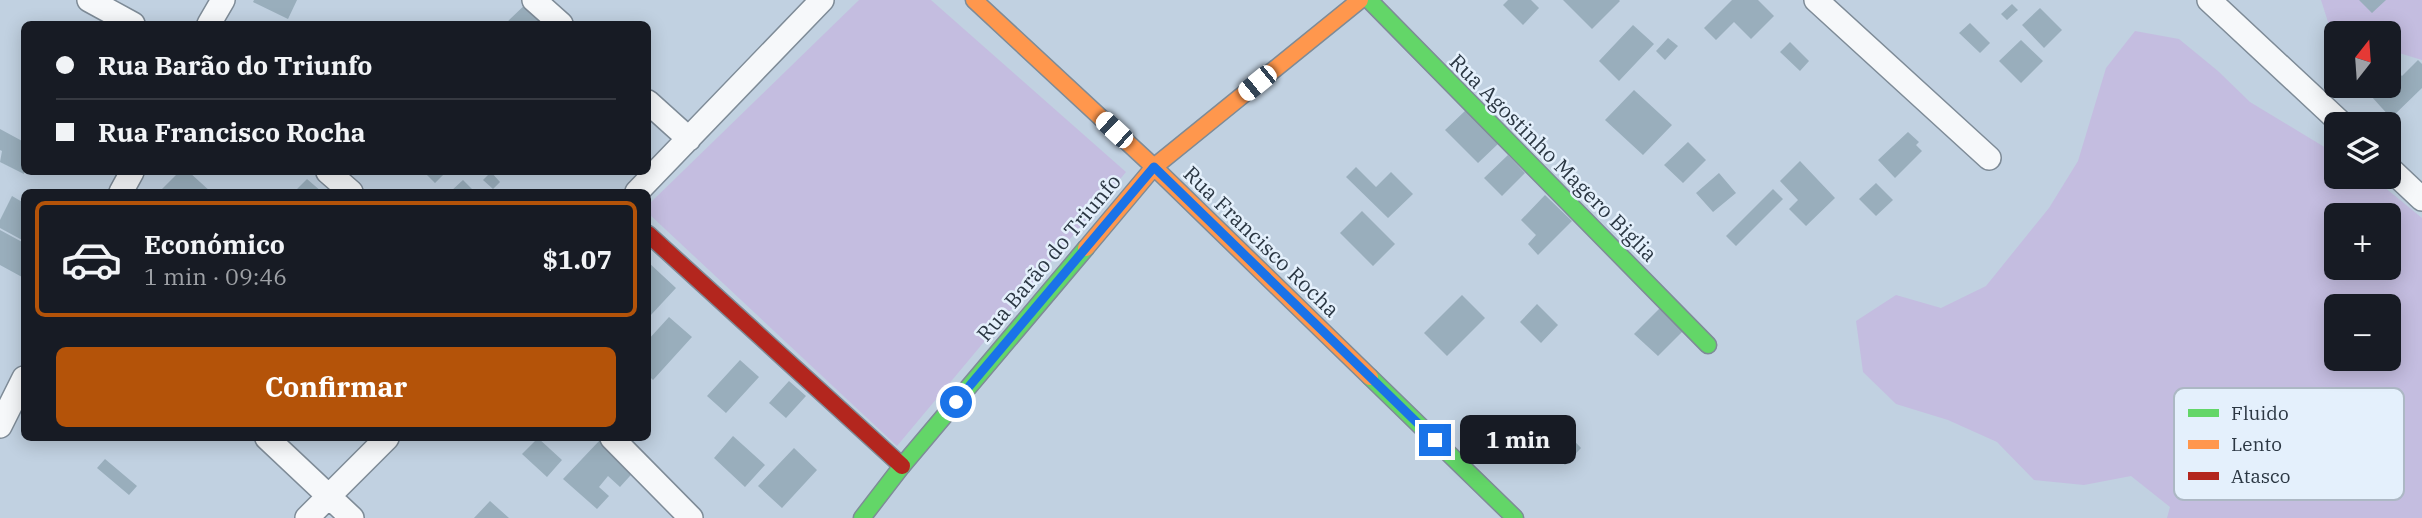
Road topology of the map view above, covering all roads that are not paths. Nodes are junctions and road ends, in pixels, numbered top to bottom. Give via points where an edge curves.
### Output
1 (89, 0) edge
2 (223, 0) edge
3 (534, 0) edge
4 (822, 0) edge
5 (974, 0) edge
6 (1360, 0) edge
7 (1369, 0) edge
8 (1816, 0) edge
9 (2219, 3) edge
10 (128, 21) edge
11 (211, 21) edge
12 (558, 21) edge
13 (651, 105) edge
14 (2330, 112) edge
15 (689, 139) junction
16 (1989, 158) dead end
17 (1154, 167) junction
18 (331, 175) edge
19 (2401, 179) edge
20 (348, 189) edge
21 (640, 189) edge
22 (2422, 199) edge
23 (651, 236) edge
24 (1708, 345) dead end
25 (21, 385) edge
26 (0, 426) edge
27 (270, 441) edge
28 (384, 441) edge
29 (615, 441) edge
30 (902, 466) junction
31 (330, 494) junction
32 (307, 518) edge
33 (352, 518) edge
34 (691, 518) edge
35 (862, 518) edge
36 (1515, 518) edge

1 - 10 street
2 - 11 street
3 - 12 street
4 - 15 street
5 - 17 street, Rua Francisco Rocha
6 - 17 street, Rua Barão do Triunfo
7 - 24 street, Rua Agostinho Magero Biglia
8 - 16 street
9 - 14 street
13 - 15 street
15 - 21 street
17 - 30 street, Rua Barão do Triunfo
17 - 36 street, Rua Francisco Rocha
18 - 20 street
19 - 22 street
23 - 30 street
25 - 26 street
27 - 31 street
28 - 31 street
29 - 34 street
30 - 35 street, Rua Barão do Triunfo
31 - 32 street
31 - 33 street

